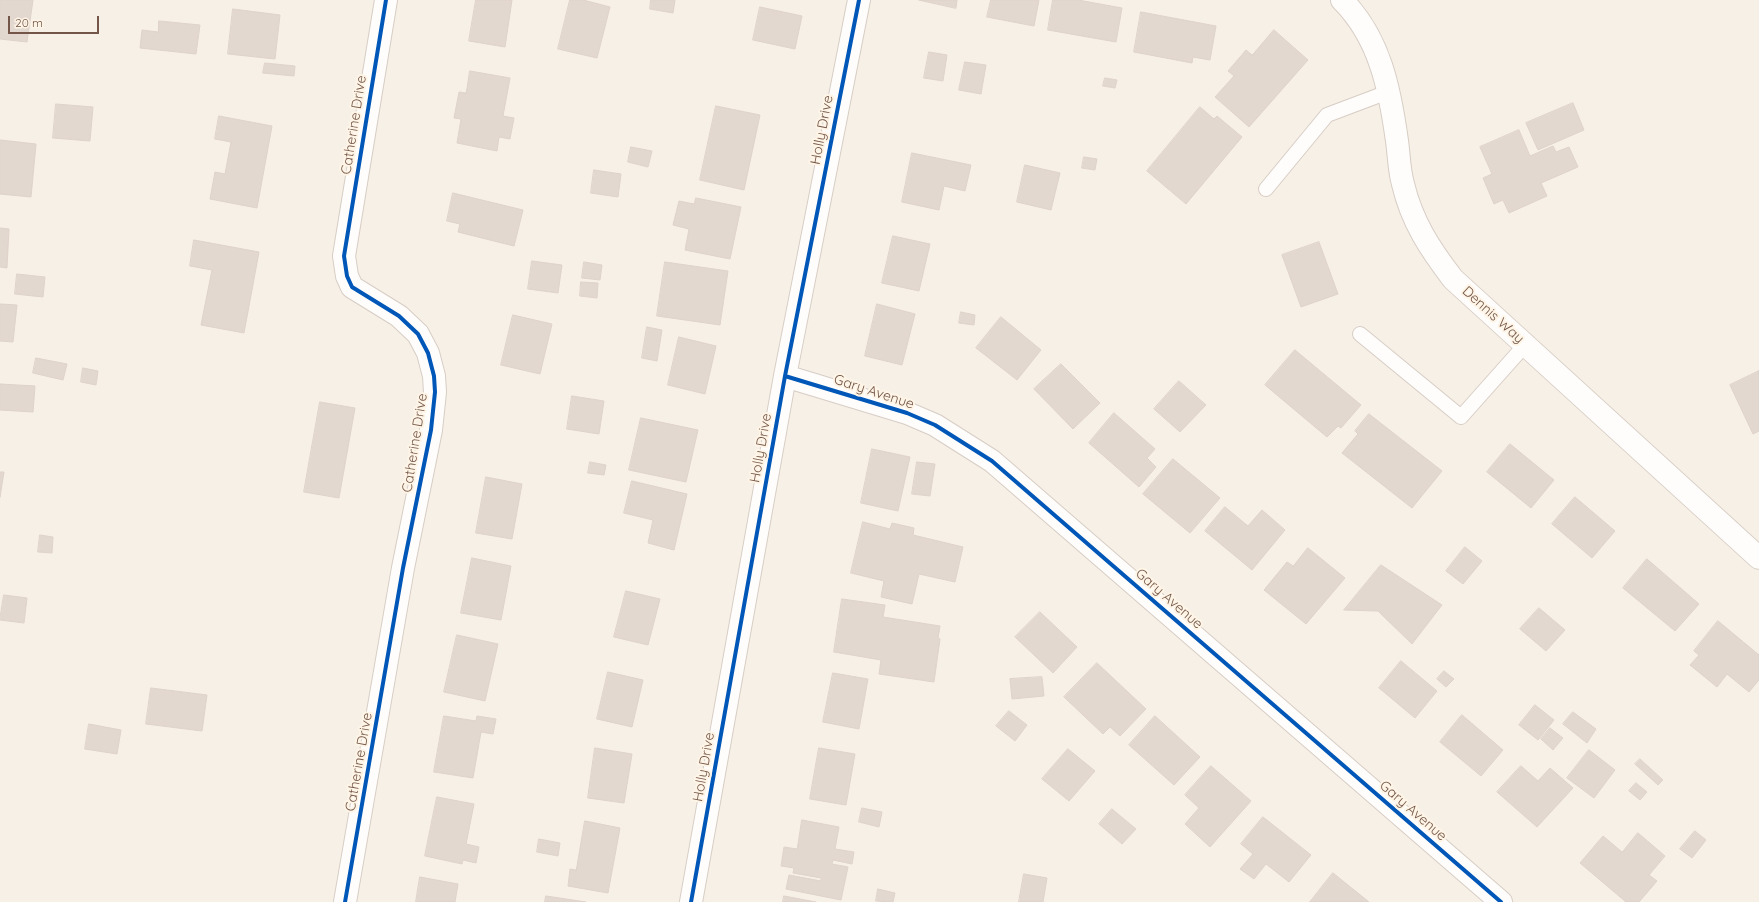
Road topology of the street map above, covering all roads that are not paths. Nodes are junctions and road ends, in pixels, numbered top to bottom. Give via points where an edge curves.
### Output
1 (386, 0) edge
2 (859, 0) edge
3 (1342, 0) edge
4 (1388, 92) junction
5 (1266, 189) dead end
6 (1360, 334) dead end
7 (1525, 345) junction
8 (785, 376) junction
9 (1759, 558) edge
10 (345, 902) edge
11 (691, 902) edge
12 (1501, 902) edge

1 - 10 street, Catherine Drive via 344,256 349,282 355,290 399,316 418,334 428,353 435,392 431,430 403,568
2 - 8 street, Holly Drive
3 - 4 street, Dennis Way via 1355,13 1373,42 1385,75
4 - 5 lane via 1327,115
4 - 7 street, Dennis Way via 1402,183 1413,218 1429,249 1453,279
6 - 7 lane via 1461,417
7 - 9 street, Dennis Way
8 - 11 street, Holly Drive
8 - 12 street, Gary Avenue via 907,413 935,425 992,461

